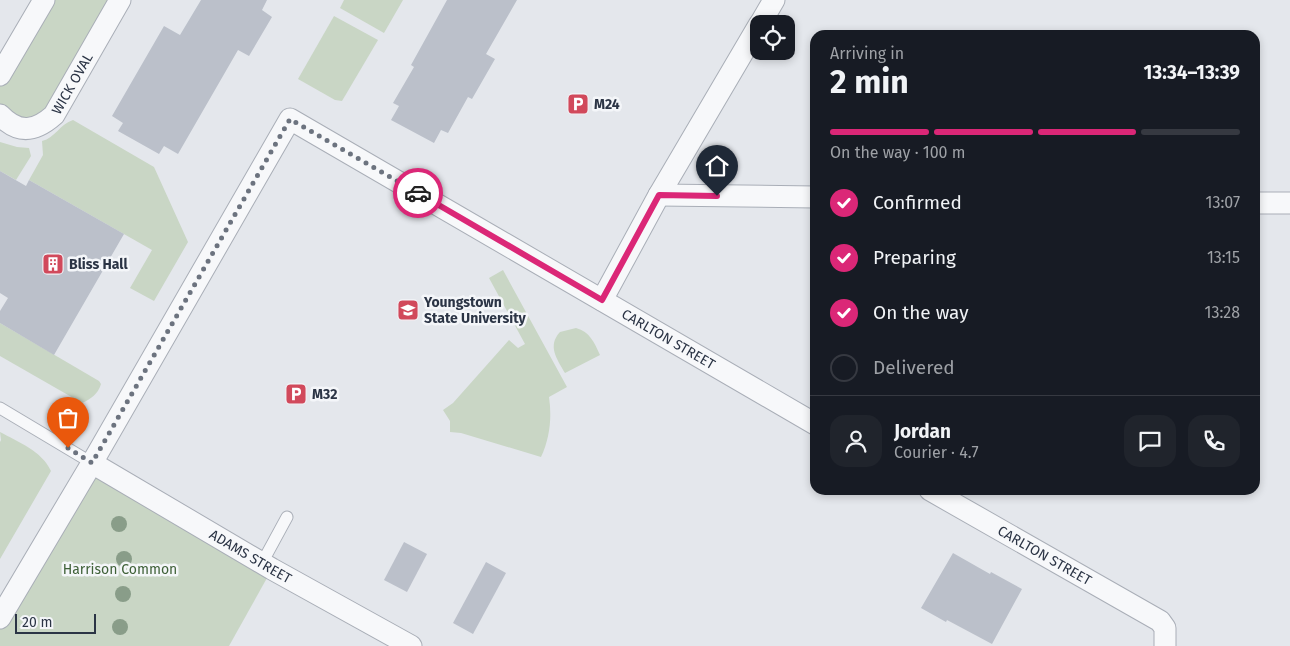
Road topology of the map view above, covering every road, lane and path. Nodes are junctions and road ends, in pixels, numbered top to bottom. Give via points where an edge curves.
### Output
1 (44, 0) edge
2 (120, 0) edge
3 (774, 0) edge
4 (765, 15) edge
5 (750, 39) edge
6 (0, 75) edge
7 (0, 116) edge
8 (659, 195) junction
9 (810, 197) edge
10 (1260, 203) edge
11 (1290, 203) edge
12 (602, 300) junction
13 (0, 408) edge
14 (810, 421) edge
15 (92, 463) junction
16 (939, 495) edge
17 (287, 517) dead end
18 (262, 563) junction
19 (0, 618) edge
20 (411, 646) edge
21 (1164, 646) edge

1 - 6 street
2 - 7 street, WICK OVAL via 54,115 33,129 10,124
3 - 4 street
5 - 8 street
8 - 9 street
8 - 12 street
10 - 11 street
12 - 14 street, CARLTON STREET
12 - 15 street, CARLTON STREET via 290,119
13 - 15 lane
15 - 18 street, ADAMS STREET
15 - 19 street
16 - 21 street, CARLTON STREET via 1160,621 1165,628
17 - 18 lane
18 - 20 street, ADAMS STREET

